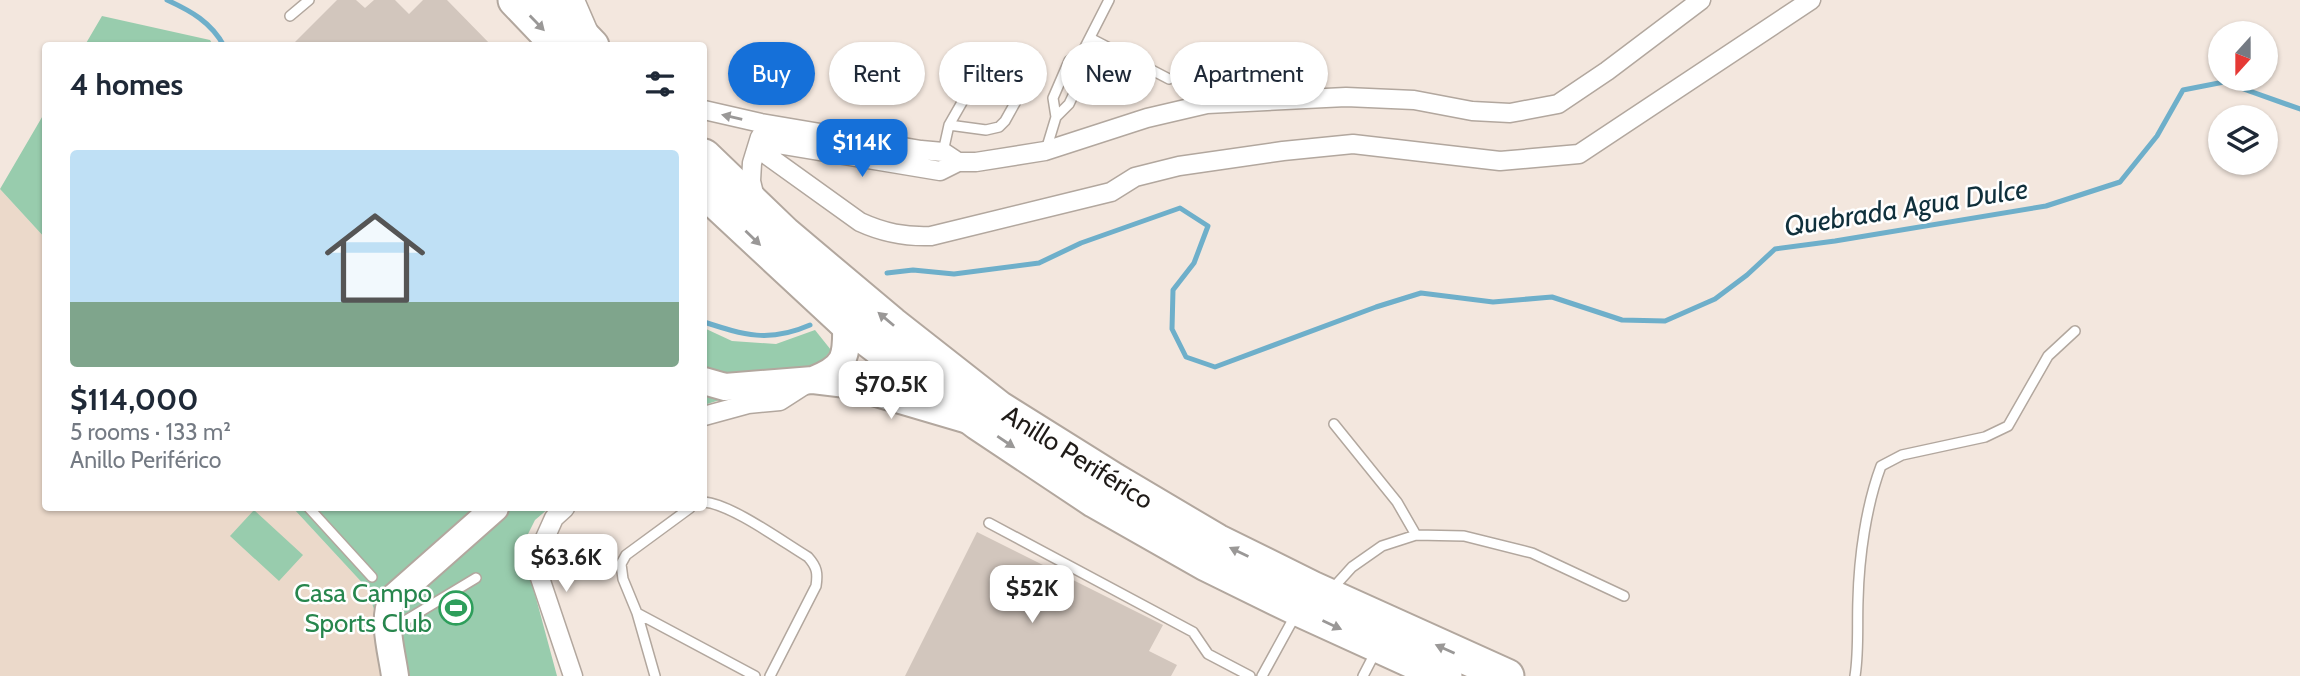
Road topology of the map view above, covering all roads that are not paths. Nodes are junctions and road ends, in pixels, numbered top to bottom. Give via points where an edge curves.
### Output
1 (515, 0) edge
2 (548, 0) edge
3 (575, 0) edge
4 (1109, 0) edge
5 (1700, 0) edge
6 (1811, 0) edge
7 (305, 1) edge
8 (290, 16) dead end
9 (1090, 38) junction
10 (555, 42) edge
11 (590, 42) edge
12 (592, 42) edge
13 (1088, 42) edge
14 (1169, 79) dead end
15 (1061, 80) edge
16 (1068, 105) edge
17 (707, 111) edge
18 (1056, 117) junction
19 (949, 125) junction
20 (759, 137) junction
21 (1045, 151) junction
22 (950, 157) junction
23 (707, 159) edge
24 (707, 194) edge
25 (758, 209) junction
26 (846, 323) junction
27 (2074, 331) dead end
28 (813, 380) junction
29 (707, 383) edge
30 (707, 415) edge
31 (978, 423) junction
32 (1334, 424) dead end
33 (707, 503) edge
34 (312, 511) edge
35 (492, 511) edge
36 (562, 511) edge
37 (686, 511) edge
38 (989, 523) dead end
39 (1416, 535) junction
40 (373, 577) dead end
41 (476, 578) dead end
42 (1624, 596) dead end
43 (1313, 602) junction
44 (637, 613) junction
45 (389, 630) junction
46 (1378, 646) junction
47 (1434, 673) edge
48 (395, 676) edge
49 (573, 676) edge
50 (654, 676) edge
51 (755, 676) edge
52 (770, 676) edge
53 (1250, 676) edge
54 (1262, 676) edge
55 (1363, 676) edge
56 (1507, 676) edge
57 (1855, 676) edge

1 -> 10 highway
2 - 11 highway
3 - 12 street
4 - 9 lane
5 - 21 street via 1558,104 1510,113 1414,100 1346,97 1208,104
6 - 20 street via 1579,154 1500,161 1353,144 1283,151 1179,166 1135,177 1111,192 911,237 860,222
7 - 8 lane
9 - 13 lane
9 - 14 lane
15 - 18 lane via 1053,98
16 - 18 lane
20 -> 17 street
18 - 21 lane
19 - 19 lane via 989,60 995,59 1022,76 1024,87 999,127 986,130
19 - 22 lane via 943,143
20 - 22 street via 919,169 940,171
20 - 25 street via 751,181
21 - 22 street via 976,162
23 - 25 highway, Anillo Periférico
24 -> 26 highway, Anillo Periférico
43 -> 25 highway, Anillo Periférico via 999,408
26 - 28 street via 839,367
26 - 31 highway, Anillo Periférico
27 - 57 lane via 2048,356 2008,426 1985,437 1902,455 1881,466 1866,524
28 - 29 street via 724,387
28 - 30 street via 780,401
28 - 31 street via 875,391
31 -> 43 highway, Anillo Periférico via 1095,501 1206,564
32 - 39 lane via 1397,502
33 - 52 lane via 733,512 816,565 816,586
34 - 40 lane
35 - 45 street via 392,599
36 - 49 street via 541,547 539,575
37 - 44 lane via 626,555 621,564
38 - 53 lane via 1193,632 1208,654
39 - 42 lane via 1464,536 1532,553
39 - 43 lane via 1382,546
41 - 45 lane
43 -> 46 highway, Anillo Periférico
43 - 54 lane
56 -> 43 highway, Anillo Periférico
44 - 50 lane
44 - 51 lane
45 - 48 street
46 - 47 highway, Anillo Periférico
46 - 55 lane

